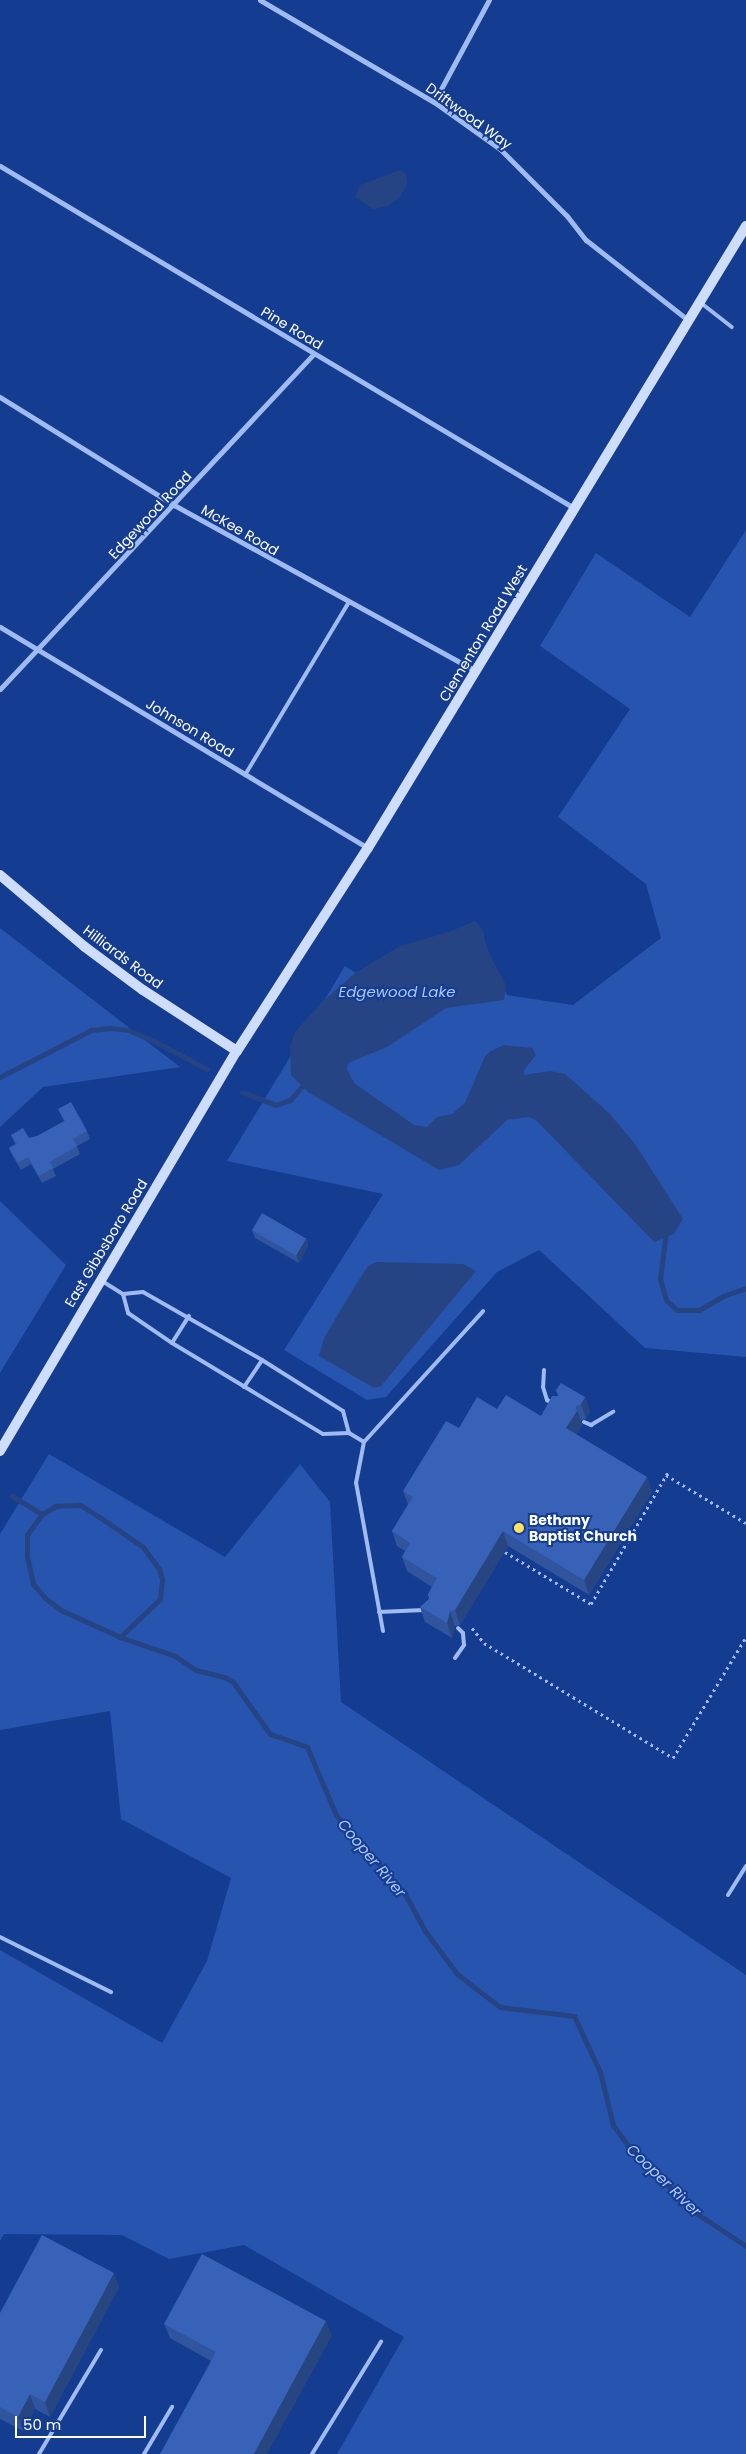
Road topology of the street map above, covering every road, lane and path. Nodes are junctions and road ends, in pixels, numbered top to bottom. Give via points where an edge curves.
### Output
1 (260, 0) edge
2 (489, 0) edge
3 (434, 102) junction
4 (0, 166) edge
5 (746, 226) edge
6 (699, 302) junction
7 (688, 320) junction
8 (732, 327) dead end
9 (314, 354) junction
10 (0, 397) edge
11 (174, 505) junction
12 (574, 508) junction
13 (348, 602) junction
14 (0, 628) edge
15 (39, 651) junction
16 (476, 671) junction
17 (0, 689) edge
18 (245, 775) junction
19 (368, 848) junction
20 (0, 875) edge
21 (237, 1051) junction
22 (100, 1280) junction
23 (123, 1294) junction
24 (482, 1311) dead end
25 (189, 1316) junction
26 (172, 1343) junction
27 (262, 1360) junction
28 (544, 1370) dead end
29 (244, 1386) junction
30 (560, 1408) edge
31 (613, 1412) dead end
32 (584, 1422) dead end
33 (349, 1433) junction
34 (364, 1442) junction
35 (0, 1451) edge
36 (746, 1523) edge
37 (505, 1552) dead end
38 (380, 1612) junction
39 (431, 1612) edge
40 (468, 1624) dead end
41 (458, 1628) dead end
42 (383, 1632) dead end
43 (746, 1637) edge
44 (455, 1658) dead end
45 (746, 1866) edge
46 (728, 1895) dead end
47 (0, 1937) edge
48 (111, 1992) dead end
49 (381, 2342) dead end
50 (101, 2350) dead end
51 (172, 2407) dead end
52 (39, 2454) edge
53 (144, 2454) edge
54 (312, 2454) edge

1 - 3 street, Driftwood Way
2 - 3 street
3 - 7 street, Driftwood Way via 500,149 567,216 586,240
4 - 9 street, Pine Road
5 - 6 main road, Clementon Road West
6 - 7 main road, Clementon Road West
6 - 8 lane
7 - 12 main road, Clementon Road West
9 - 11 street, Edgewood Road
9 - 12 street, Pine Road
10 - 11 street, McKee Road
11 - 13 street, McKee Road
11 - 15 street, Edgewood Road
12 - 16 main road, Clementon Road West
13 - 16 street, McKee Road
13 - 18 lane
14 - 15 street, Johnson Road
15 - 17 street, Edgewood Road
15 - 18 street, Johnson Road
16 - 19 main road, Clementon Road West
18 - 19 street, Johnson Road
19 - 21 main road, Clementon Road West
20 - 21 main road, Hilliards Road via 136,984
21 - 22 main road, East Gibbsboro Road
22 - 23 lane
22 - 35 main road, East Gibbsboro Road
23 - 25 lane via 143,1292
23 - 26 lane via 128,1313
24 - 34 lane
25 - 26 lane
25 - 27 lane
26 - 29 lane
27 - 29 lane
27 - 33 lane via 343,1411
28 - 30 lane via 543,1386 548,1400
29 - 33 lane via 322,1434
31 - 32 lane via 590,1426
33 - 34 lane
34 - 38 lane via 356,1483
36 - 37 path via 668,1473 590,1604
38 - 39 lane via 417,1608
38 - 42 lane
40 - 43 path via 484,1643 673,1758
41 - 44 lane via 464,1633 464,1646
45 - 46 lane
47 - 48 lane
49 - 54 lane
50 - 52 lane
51 - 53 lane

